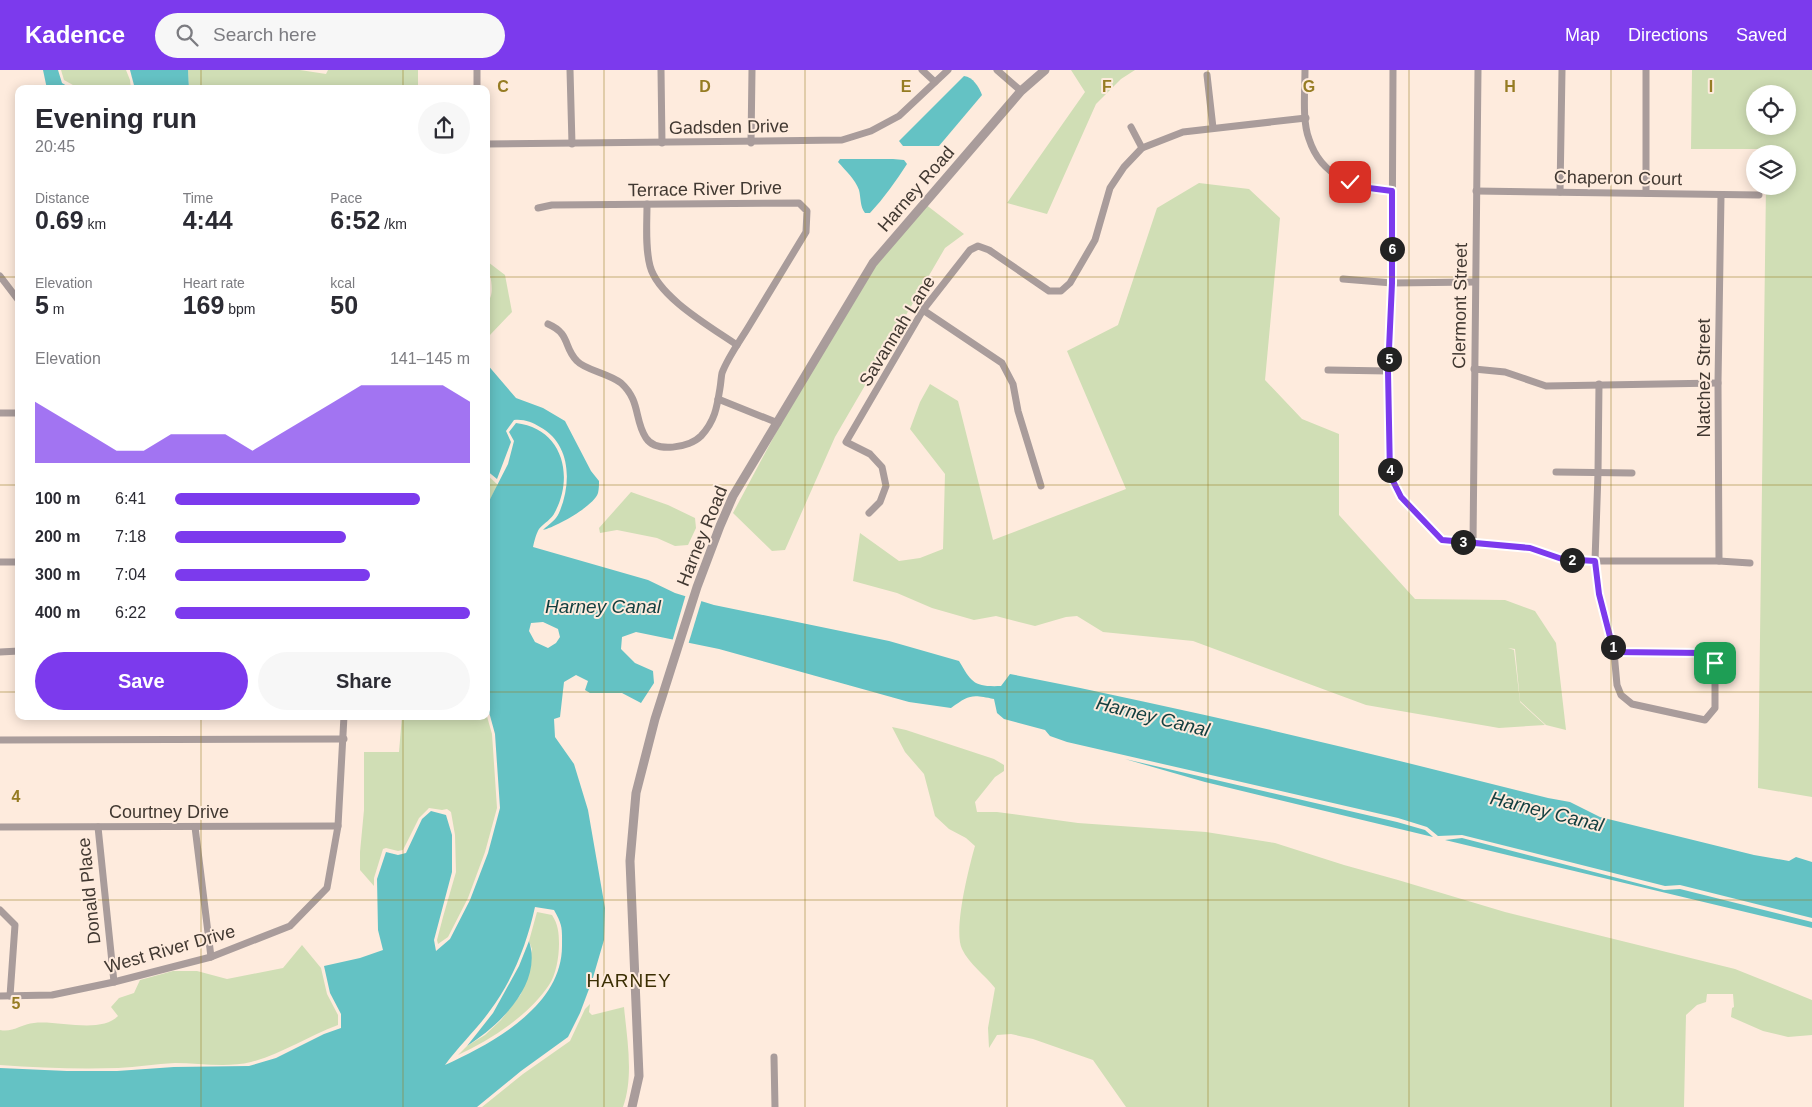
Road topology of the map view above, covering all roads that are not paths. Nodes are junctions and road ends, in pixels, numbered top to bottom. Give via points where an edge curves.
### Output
1 (477, 70) edge
2 (570, 70) edge
3 (662, 70) edge
4 (752, 70) edge
5 (922, 70) edge
6 (948, 70) edge
7 (997, 70) edge
8 (1045, 70) edge
9 (1305, 70) edge
10 (1393, 70) edge
11 (1478, 70) edge
12 (1562, 70) edge
13 (1646, 70) edge
14 (1207, 75) dead end
15 (935, 82) junction
16 (477, 85) edge
17 (1021, 91) junction
18 (1306, 118) junction
19 (1131, 127) dead end
20 (1213, 128) junction
21 (662, 143) junction
22 (751, 143) junction
23 (490, 144) edge
24 (572, 144) junction
25 (1142, 148) junction
26 (1392, 191) junction
27 (1476, 191) junction
28 (1560, 192) junction
29 (1646, 193) junction
30 (1759, 195) dead end
31 (1721, 196) junction
32 (646, 204) junction
33 (538, 208) dead end
34 (0, 276) edge
35 (1343, 279) dead end
36 (1475, 282) junction
37 (1392, 283) junction
38 (15, 296) edge
39 (923, 310) junction
40 (548, 324) dead end
41 (737, 345) junction
42 (1474, 369) junction
43 (1328, 370) dead end
44 (1388, 371) junction
45 (1718, 383) junction
46 (1599, 384) junction
47 (718, 400) junction
48 (0, 413) edge
49 (15, 413) edge
50 (778, 423) junction
51 (1556, 472) dead end
52 (1598, 473) junction
53 (1632, 473) dead end
54 (1041, 486) dead end
55 (869, 513) dead end
56 (1473, 543) junction
57 (1595, 561) junction
58 (1719, 561) junction
59 (0, 562) edge
60 (15, 562) edge
61 (1750, 563) dead end
62 (15, 651) edge
63 (0, 652) edge
64 (1614, 652) junction
65 (344, 720) edge
66 (344, 739) junction
67 (0, 740) edge
68 (338, 826) junction
69 (0, 827) edge
70 (98, 827) junction
71 (195, 827) junction
72 (0, 910) edge
73 (211, 957) junction
74 (114, 982) junction
75 (0, 996) edge
76 (10, 996) junction
77 (774, 1057) dead end
78 (632, 1107) edge
79 (775, 1107) edge

1 - 16 street
2 - 24 street
3 - 21 street
4 - 22 street
5 - 15 street
6 - 15 street, Gadsden Drive
7 - 17 street
8 - 17 street, Harney Road
9 - 18 street
10 - 26 street
11 - 27 street, Clermont Street
12 - 28 street
13 - 29 street
14 - 20 street
15 - 22 street, Gadsden Drive via 899,116 871,131 842,140
17 - 50 street, Harney Road via 873,263
18 - 20 street, Savannah Lane
18 - 26 street via 1308,139 1334,176 1369,188
19 - 25 street
20 - 25 street, Savannah Lane via 1182,132
21 - 22 street, Gadsden Drive
21 - 24 street, Gadsden Drive
23 - 24 street, Gadsden Drive
25 - 39 street, Savannah Lane via 1110,188 1095,240 1070,283 1061,291 1049,291 978,246 970,250
26 - 37 street
27 - 28 street, Chaperon Court
27 - 36 street, Clermont Street
28 - 29 street, Chaperon Court
29 - 31 street, Chaperon Court
30 - 31 street, Chaperon Court
31 - 45 street, Natchez Street
32 - 33 street, Terrace River Drive
32 - 41 street via 650,267 660,286 675,301
32 - 41 street, Terrace River Drive via 799,203 807,210 806,232
34 - 38 street
35 - 37 street
36 - 37 street
36 - 42 street, Clermont Street
37 - 44 street
39 - 54 street via 1002,363 1013,384
39 - 55 street, Savannah Lane via 846,442 870,454 882,467 886,486 880,502
40 - 47 street, Terrace River Drive via 561,332 578,363 622,384 637,408 642,432 647,440 659,446 674,447 699,438 716,414
41 - 47 street, Terrace River Drive via 722,373
42 - 46 street via 1505,372 1546,386
42 - 56 street, Clermont Street
43 - 44 street
44 - 56 street via 1390,475 1401,497 1442,540
45 - 46 street
45 - 58 street, Natchez Street
46 - 52 street
47 - 50 street
48 - 49 street
50 - 78 street, Harney Road via 734,496 720,526 655,719 636,794 630,861 639,1076
51 - 52 street
52 - 53 street
52 - 57 street
56 - 57 street via 1530,548 1562,559
57 - 58 street
57 - 64 street via 1599,594
58 - 61 street
59 - 60 street
62 - 63 street
64 - 64 street via 1704,653 1715,663 1715,708 1704,720 1632,704 1621,695 1617,684
65 - 66 street, West River Drive
66 - 67 street
66 - 68 street, West River Drive
68 - 71 street, Courtney Drive
68 - 73 street, West River Drive via 327,888 290,926
69 - 70 street, Courtney Drive
70 - 71 street, Courtney Drive
70 - 74 street, Donald Place
71 - 73 street
72 - 76 street via 15,925
73 - 74 street, West River Drive
74 - 76 street, West River Drive via 52,995
75 - 76 street, West River Drive
77 - 79 street

